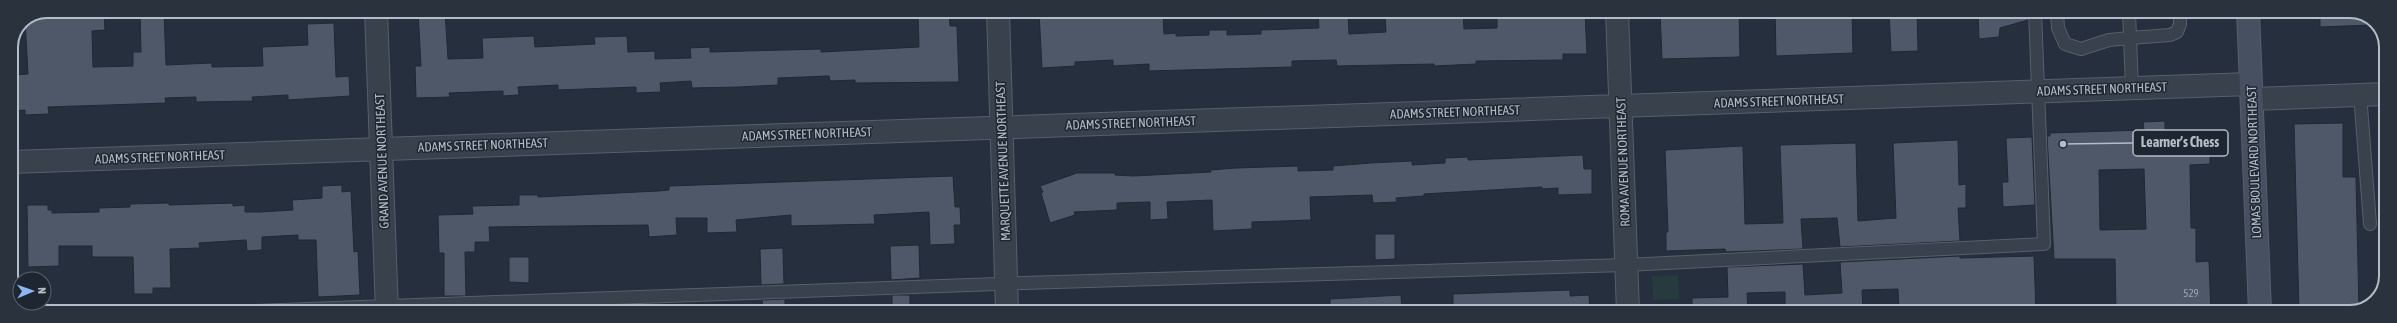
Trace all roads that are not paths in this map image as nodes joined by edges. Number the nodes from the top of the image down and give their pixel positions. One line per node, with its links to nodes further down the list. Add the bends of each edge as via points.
1 (376, 18): 17 (street, GRAND AVENUE NORTHEAST)
2 (998, 18): 16 (street, MARQUETTE AVENUE NORTHEAST)
3 (1617, 18): 15 (street, ROMA AVENUE NORTHEAST)
4 (2035, 18): 12 (lane)
5 (2057, 18): 9 (lane, via 2058,28 2065,44 2081,49 2109,40)
6 (2129, 18): 9 (lane)
7 (2180, 18): 9 (lane, via 2177,32 2170,35)
8 (2248, 18): 11 (main road, LOMAS BOULEVARD NORTHEAST)
9 (2130, 38): 10 (lane)
10 (2132, 88): 11 (street, ADAMS STREET NORTHEAST); 12 (street, ADAMS STREET NORTHEAST)
11 (2251, 91): 13 (street, ADAMS STREET NORTHEAST); 26 (main road, LOMAS BOULEVARD NORTHEAST)
12 (2037, 92): 15 (street, ADAMS STREET NORTHEAST); 20 (lane, via 2044,244)
13 (2360, 94): 14 (street, ADAMS STREET NORTHEAST); 19 (lane)
14 (2379, 94)
15 (1621, 106): 16 (street, ADAMS STREET NORTHEAST); 20 (street, ROMA AVENUE NORTHEAST)
16 (1003, 127): 17 (street, ADAMS STREET NORTHEAST); 21 (street, MARQUETTE AVENUE NORTHEAST)
17 (381, 149): 18 (street, ADAMS STREET NORTHEAST); 22 (street, GRAND AVENUE NORTHEAST)
18 (18, 162)
19 (2370, 224)
20 (1626, 265): 21 (lane); 25 (street, ROMA AVENUE NORTHEAST)
21 (1007, 284): 23 (lane); 24 (street, MARQUETTE AVENUE NORTHEAST)
22 (387, 305)
23 (486, 305)
24 (1007, 305)
25 (1628, 305)
26 (2260, 305)

